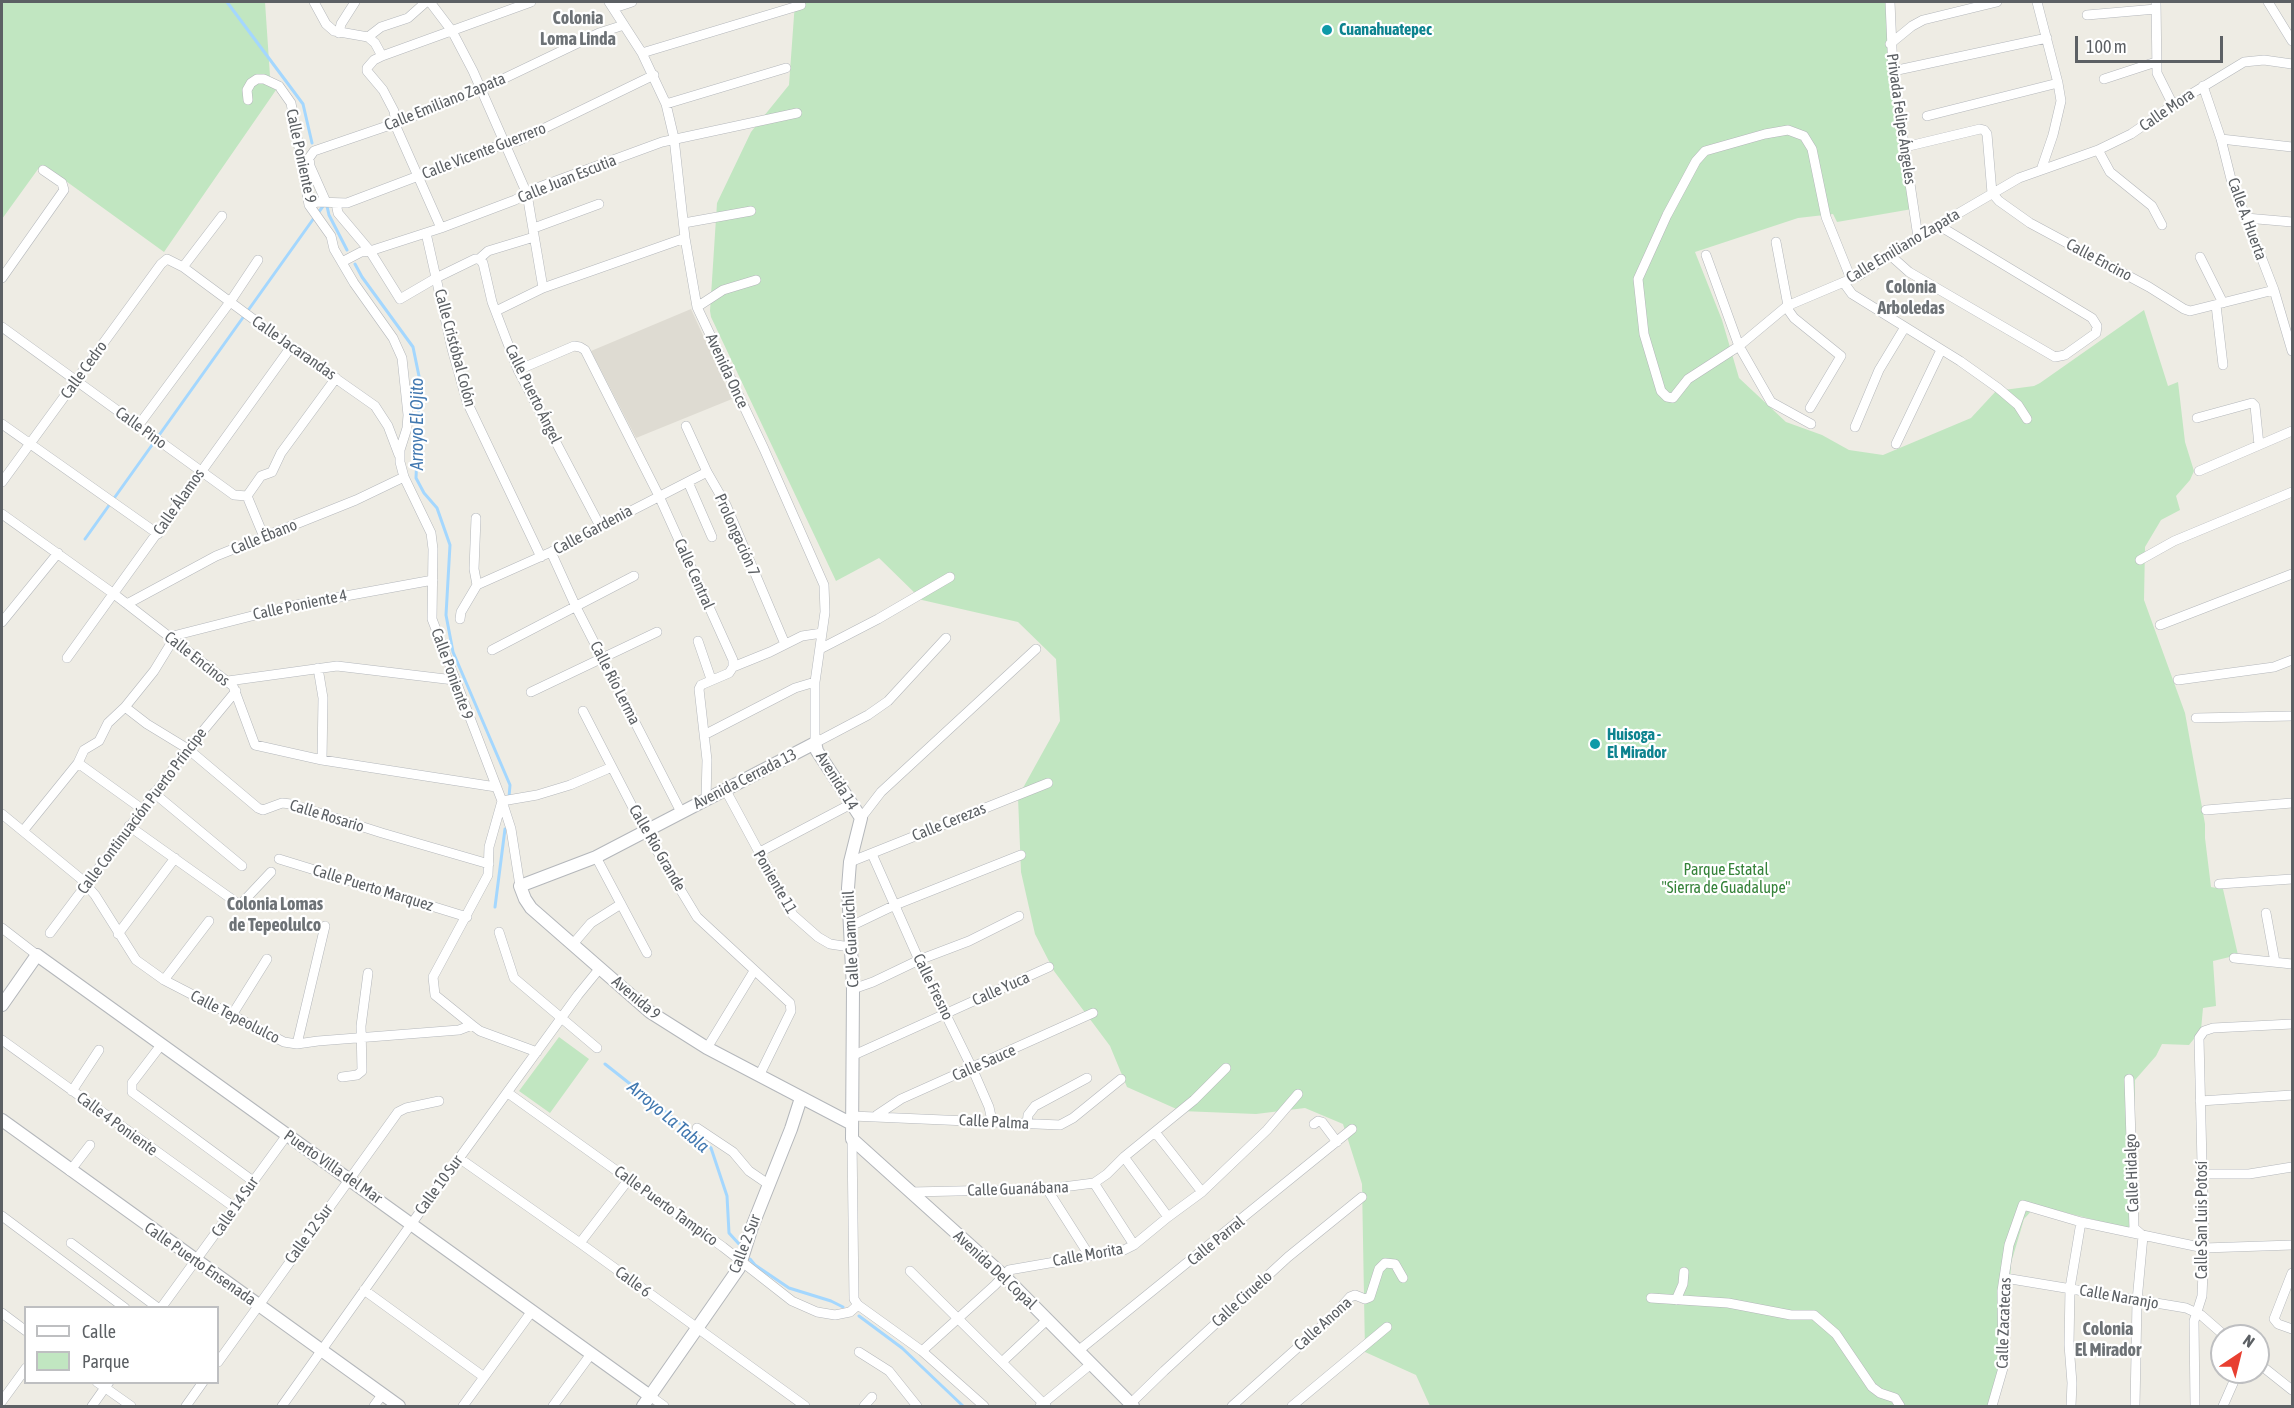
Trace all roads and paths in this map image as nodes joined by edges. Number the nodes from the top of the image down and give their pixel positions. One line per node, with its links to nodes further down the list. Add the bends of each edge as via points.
1 (314, 2): 17 (street, via 327,24)
2 (355, 2): 17 (street)
3 (428, 2): 16 (street); 18 (street, via 408,18 381,27)
4 (531, 2): 10 (street)
5 (632, 2): 11 (street)
6 (1890, 2): 21 (street, Privada Felipe Ángeles)
7 (1997, 2): 21 (street, via 1923,20)
8 (2037, 2): 19 (street)
9 (2268, 2): 20 (street)
10 (516, 4): 16 (street)
11 (611, 5): 15 (street, Avenida Once)
12 (801, 5): 22 (street)
13 (2156, 5): 14 (street); 24 (street)
14 (2087, 15)
15 (624, 25): 22 (street, Avenida Once); 32 (street, Calle Emiliano Zapata)
16 (452, 31): 23 (street); 32 (street)
17 (339, 33): 18 (street)
18 (368, 38): 23 (street)
19 (2047, 38): 27 (street); 30 (street)
20 (2292, 41)
21 (1890, 44): 27 (street, Privada Felipe Ángeles)
22 (642, 53): 28 (street, Avenida Once)
23 (382, 56): 38 (street, via 369,64 367,71 383,90)
24 (2156, 62): 29 (street); 35 (street)
25 (2292, 64): 31 (street, Calle Mora, via 2244,62)
26 (786, 68): 34 (street)
27 (1893, 71): 42 (street, Privada Felipe Ángeles)
28 (654, 75): 34 (street, Avenida Once); 41 (street, Calle Vicente Guerrero, via 526,138)
29 (2104, 79)
30 (2058, 83): 37 (street); 46 (street, via 2060,110)
31 (2203, 86): 35 (street, Calle Mora); 40 (street, Calle A. Huerta)
32 (482, 89): 38 (street, Calle Emiliano Zapata); 41 (street)
33 (248, 100): 52 (street, Calle Poniente 9, via 251,83 264,79 279,86 291,103)
34 (666, 104): 39 (street, Avenida Once)
35 (2173, 105): 44 (street, Calle Mora, via 2131,134)
36 (797, 112): 39 (street, Calle Juan Escutia)
37 (1927, 116)
38 (396, 123): 47 (street); 50 (street, Calle Emiliano Zapata, via 312,153 310,166)
39 (675, 138): 49 (street, Calle Juan Escutia); 57 (street, Avenida Once)
40 (2221, 139): 43 (street); 55 (street, Calle A. Huerta)
41 (505, 144): 47 (street, Calle Vicente Guerrero); 49 (street)
42 (1905, 147): 48 (street, via 1984,130); 64 (street, Privada Felipe Ángeles)
43 (2292, 147)
44 (2098, 150): 46 (street, Calle Mora); 59 (street, via 2110,172 2152,206)
45 (43, 170): 75 (street, via 62,183 63,193)
46 (2041, 170): 48 (street, Calle Emiliano Zapata)
47 (417, 176): 50 (street, Calle Vicente Guerrero, via 346,202); 60 (street)
48 (1992, 193): 58 (street, Calle Emiliano Zapata); 82 (street, Calle Encino, via 2030,223 2184,309)
49 (527, 194): 60 (street, Calle Juan Escutia); 61 (street)
50 (331, 203): 52 (street, Calle Vicente Guerrero); 66 (street, Calle Emiliano Zapata)
51 (599, 204): 61 (street)
52 (309, 205): 73 (street, Calle Poniente 9, via 331,236)
53 (751, 211): 57 (street)
54 (222, 216): 74 (street)
55 (2246, 218): 56 (street); 80 (street, Calle A. Huerta)
56 (2292, 222)
57 (684, 223): 63 (street, Avenida Once)
58 (1938, 225): 64 (street, Calle Emiliano Zapata); 68 (street, via 2092,318 2097,328 2093,336 2058,357 2052,356 1909,272)
59 (2162, 225)
60 (441, 228): 62 (street, Calle Juan Escutia)
61 (534, 232): 71 (street, via 488,251); 79 (street)
62 (426, 233): 66 (street, Calle Juan Escutia); 76 (street, Calle Cristóbal Colón)
63 (685, 237): 79 (street); 84 (street, Avenida Once)
64 (1918, 237): 68 (street, Calle Emiliano Zapata)
65 (1776, 242): 83 (street)
66 (370, 251): 73 (street, Calle Juan Escutia); 76 (street, Calle Emiliano Zapata, via 400,299)
67 (1706, 255): 88 (street)
68 (1890, 255): 78 (street, Calle Emiliano Zapata)
69 (2200, 257): 82 (street)
70 (167, 259): 74 (street, Calle Jacarandas); 95 (street, Calle Cedro)
71 (479, 259): 76 (street); 85 (street, Calle Puerto Ángel)
72 (258, 260): 81 (street)
73 (342, 262): 108 (street, Calle Poniente 9, via 402,358 408,415)
74 (183, 267): 81 (street, Calle Jacarandas)
75 (2, 278)
76 (436, 278): 125 (street, Calle Cristóbal Colón, via 467,402)
77 (756, 280): 84 (street, via 723,290)
78 (1847, 281): 83 (street, Calle Emiliano Zapata); 87 (street, via 1852,294); 88 (street, Calle Emiliano Zapata, via 1826,217 1809,141 1788,130 1705,152 1667,215 1638,279 1644,334 1661,391 1671,398 1688,380)
79 (543, 288): 85 (street)
80 (2274, 290): 82 (street, Calle Encino); 91 (street, Calle A. Huerta)
81 (230, 302): 89 (street, Calle Jacarandas); 101 (street)
82 (2219, 304): 92 (street)
83 (1787, 306): 88 (street, Calle Emiliano Zapata); 96 (street, via 1794,318 1841,356)
84 (697, 307): 139 (street, Avenida Once, via 821,575 825,596)
85 (496, 311): 93 (street, Calle Puerto Ángel)
86 (2, 327): 95 (street, Calle Pino)
87 (1905, 327): 90 (street); 103 (street, via 1879,370)
88 (1739, 346): 100 (street, via 1771,402)
89 (291, 347): 94 (street, Calle Jacarandas); 109 (street, Calle Álamos)
90 (1941, 350): 98 (street, via 1998,388); 106 (street)
91 (2292, 350)
92 (2223, 365)
93 (518, 370): 117 (street, Calle Central, via 574,346 585,350); 120 (street, Calle Puerto Ángel)
94 (336, 378): 108 (street, Calle Jacarandas, via 380,411); 116 (street, via 281,453 272,472 261,476)
95 (77, 381): 101 (street, Calle Pino); 105 (street, Calle Cedro)
96 (1810, 408)
97 (2197, 418): 107 (street, via 2252,403)
98 (2027, 419)
99 (2, 424): 105 (street)
100 (1811, 424)
101 (138, 426): 109 (street, Calle Pino)
102 (686, 426): 111 (street, Prolongación 7)
103 (1855, 427)
104 (2292, 431): 107 (street)
105 (29, 444): 113 (street, Calle Cedro); 121 (street)
106 (1896, 444)
107 (2259, 445): 110 (street)
108 (399, 456): 112 (street, Calle Poniente 9)
109 (201, 471): 116 (street, Calle Pino, via 236,496); 121 (street, Calle Álamos)
110 (2199, 471)
111 (707, 472): 114 (street, Calle Gardenia); 143 (street, Prolongación 7, via 726,505)
112 (404, 477): 122 (street, Calle Ébano); 130 (street, Calle Poniente 9, via 431,533)
113 (2, 482)
114 (688, 482): 117 (street, Calle Gardenia); 123 (street)
115 (2292, 492): 126 (street, via 2174,541)
116 (247, 496): 122 (street)
117 (659, 496): 120 (street, Calle Gardenia); 150 (street, Calle Central)
118 (2, 514): 124 (street, Calle Encinos)
119 (476, 518): 131 (street)
120 (600, 526): 125 (street, Calle Gardenia)
121 (158, 534): 132 (street, Calle Álamos)
122 (264, 537): 133 (street, Calle Ébano, via 201,563)
123 (712, 537)
124 (58, 553): 132 (street, Calle Encinos); 136 (street)
125 (546, 555): 131 (street, Calle Gardenia); 134 (street, Calle Río Lerma)
126 (2140, 560)
127 (2292, 574): 137 (street)
128 (634, 576): 134 (street)
129 (950, 577): 144 (street)
130 (433, 580): 140 (street, Calle Poniente 4, via 291,606); 153 (street, Calle Poniente 9, via 432,619)
131 (477, 585): 135 (street)
132 (114, 594): 133 (street, Calle Encinos); 147 (street, Calle Álamos)
133 (127, 604): 140 (street, Calle Encinos)
134 (576, 607): 146 (street); 148 (street, Calle Río Lerma)
135 (460, 619)
136 (2, 622)
137 (2160, 625)
138 (657, 632): 148 (street)
139 (822, 633): 143 (street); 144 (street, Avenida Once)
140 (171, 638): 155 (street, Calle Encinos); 159 (street, via 154,670)
141 (946, 638): 164 (street, Avenida Cerrada 13, via 888,701)
142 (698, 641): 152 (street)
143 (785, 644): 150 (street)
144 (820, 649): 156 (street, Avenida Once)
145 (1036, 649): 181 (street, Calle Guamúchil, via 881,792)
146 (492, 650)
147 (68, 658)
148 (602, 658): 158 (street); 179 (street, Calle Río Lerma)
149 (2292, 660): 154 (street, via 2274,667)
150 (733, 667): 152 (street, via 729,673)
151 (318, 668): 153 (street, via 352,667); 155 (street); 166 (street, via 323,698)
152 (711, 679): 163 (street, via 699,689)
153 (454, 680): 170 (street, Calle Poniente 9)
154 (2178, 680)
155 (228, 681): 157 (street, Calle Encinos)
156 (815, 682): 163 (street, via 795,688); 164 (street, Avenida Once)
157 (236, 691): 165 (street, Calle Continuación Puerto Príncipe); 166 (street, Calle Encinos, via 255,745)
158 (531, 692)
159 (125, 707): 165 (street, Calle Rosario); 167 (street, via 108,723 99,741 84,750)
160 (583, 711): 168 (street, Calle Río Grande)
161 (2292, 716): 162 (street)
162 (2196, 718)
163 (706, 734): 173 (street)
164 (815, 743): 171 (street, Avenida Cerrada 13); 176 (street, Avenida 14)
165 (188, 749): 172 (street, Calle Continuación Puerto Príncipe); 192 (street, Calle Rosario, via 263,810 291,804)
166 (322, 760): 170 (street, Calle Encinos)
167 (78, 763): 177 (street); 183 (street)
168 (612, 767): 174 (street, via 570,786); 184 (street, Calle Río Grande)
169 (1048, 783): 186 (street, Calle Cerezas)
170 (496, 787): 174 (street, Calle Poniente 9)
171 (725, 789): 173 (street, Avenida Cerrada 13); 185 (street, Poniente 11)
172 (154, 794): 177 (street, Calle Continuación Puerto Príncipe); 193 (street)
173 (706, 799): 179 (street, Avenida Cerrada 13)
174 (502, 801): 192 (street, via 489,847); 198 (street, Avenida 9, via 511,828)
175 (2292, 803): 178 (street)
176 (850, 804): 181 (street, Avenida 14); 185 (street)
177 (142, 809): 182 (street, Calle Continuación Puerto Príncipe)
178 (2206, 810)
179 (681, 812): 184 (street, Avenida Cerrada 13)
180 (2, 814): 183 (street, Calle Tepeolulco)
181 (861, 818): 191 (street, Calle Guamúchil)
182 (129, 826): 189 (street); 196 (street, Calle Continuación Puerto Príncipe)
183 (23, 831): 196 (street, Calle Tepeolulco)
184 (645, 831): 188 (street, Avenida Cerrada 13); 222 (street, Calle Río Grande, via 697,917)
185 (758, 853): 212 (street, Poniente 11, via 800,922 830,944)
186 (872, 854): 191 (street, Calle Cerezas); 200 (street, Calle Fresno)
187 (1021, 855): 200 (street)
188 (596, 857): 198 (street, Avenida Cerrada 13); 199 (street)
189 (175, 858): 194 (street, via 240,905); 210 (street)
190 (279, 859): 203 (street, Calle Puerto Marquez)
191 (850, 862): 206 (street, Calle Guamúchil)
192 (489, 864): 203 (street, via 488,875)
193 (242, 866)
194 (271, 872)
195 (2292, 879): 197 (street)
196 (86, 884): 209 (street, Calle Continuación Puerto Príncipe); 210 (street, Calle Tepeolulco)
197 (2219, 884)
198 (520, 886): 211 (street, Avenida 9, via 531,908)
199 (621, 904): 211 (street, via 591,923); 213 (street)
200 (895, 905): 206 (street); 217 (street, Calle Fresno)
201 (2266, 913): 218 (street)
202 (1019, 916): 217 (street)
203 (467, 917): 232 (street, via 436,969 433,986 438,998)
204 (209, 921): 224 (street)
205 (325, 926): 235 (street)
206 (849, 927): 212 (street, Calle Guamúchil)
207 (2, 928): 214 (street, Puerto Villa del Mar)
208 (499, 932): 230 (street, via 514,978)
209 (50, 933)
210 (118, 933): 224 (street, Calle Tepeolulco, via 136,960)
211 (573, 944): 221 (street, Avenida 9)
212 (850, 948): 225 (street, Calle Guamúchil)
213 (647, 953)
214 (37, 955): 226 (street); 236 (street, Puerto Villa del Mar)
215 (267, 958): 229 (street)
216 (2234, 958): 218 (street)
217 (920, 960): 225 (street); 227 (street, Calle Fresno)
218 (2275, 962): 219 (street)
219 (2292, 964)
220 (1049, 967): 227 (street, Calle Yuca)
221 (600, 968): 230 (street, Calle 10 Sur); 238 (street, Avenida 9, via 650,1012)
222 (754, 971): 238 (street); 244 (street, Calle Río Grande, via 791,1005)
223 (368, 973): 233 (street)
224 (164, 980): 229 (street, Calle Tepeolulco)
225 (854, 989): 241 (street, Calle Guamúchil)
226 (2, 1005)
227 (946, 1013): 241 (street, Calle Yuca); 242 (street, Calle Fresno)
228 (1093, 1013): 242 (street, Calle Sauce)
229 (232, 1015): 235 (street, Calle Tepeolulco, via 284,1042)
230 (561, 1019): 237 (street); 240 (street, Calle 10 Sur)
231 (2292, 1024): 255 (street, Calle San Luis Potosí, via 2213,1028 2202,1033 2198,1043)
232 (471, 1025): 233 (street, Calle Tepeolulco, via 459,1030); 240 (street)
233 (361, 1039): 235 (street, Calle Tepeolulco); 245 (street, via 362,1071)
234 (2, 1040): 249 (street, Calle 4 Poniente)
235 (297, 1044)
236 (161, 1045): 265 (street, Puerto Villa del Mar); 276 (street, Calle 4 Poniente, via 132,1083 132,1092)
237 (597, 1048)
238 (707, 1048): 244 (street, Avenida 9)
239 (99, 1050): 249 (street)
240 (537, 1052): 250 (street, Calle 10 Sur)
241 (854, 1055): 258 (street, Calle Guamúchil)
242 (972, 1068): 256 (street, Calle Sauce, via 901,1099); 259 (street, Calle Fresno)
243 (1226, 1068): 264 (street)
244 (759, 1076): 253 (street, Avenida 9)
245 (342, 1077)
246 (1088, 1078): 260 (street, via 1035,1106)
247 (1121, 1079): 260 (street, Calle Palma, via 1066,1123)
248 (2129, 1079): 288 (street, Calle Hidalgo, via 2134,1228)
249 (72, 1091): 283 (street, Calle 4 Poniente)
250 (508, 1093): 270 (street, Calle 10 Sur); 275 (street, Calle Puerto Tampico)
251 (1298, 1094): 281 (street, Calle Morita)
252 (2292, 1095): 255 (street)
253 (801, 1098): 258 (street, Avenida 9); 278 (street, Calle 2 Sur)
254 (439, 1101): 274 (street, Calle 12 Sur, via 398,1112)
255 (2200, 1101): 273 (street, Calle San Luis Potosí)
256 (877, 1115): 258 (street, Calle Palma); 259 (street, Calle Palma)
257 (2, 1120): 272 (street, Calle Puerto Ensenada)
258 (852, 1120): 266 (street, Calle Guamúchil)
259 (992, 1122): 260 (street, Calle Palma)
260 (1027, 1124)
261 (1314, 1124): 267 (street, via 1322,1122)
262 (697, 1128): 278 (street)
263 (1352, 1129): 267 (street, Calle Parral)
264 (1155, 1132): 269 (street); 281 (street)
265 (287, 1135): 274 (street, Puerto Villa del Mar); 276 (street, Calle 14 Sur)
266 (852, 1139): 280 (street, Avenida Del Copal); 309 (street, Calle Guamúchil, via 853,1294)
267 (1337, 1142): 325 (street, Calle Parral)
268 (90, 1145): 272 (street)
269 (1124, 1157): 277 (street); 285 (street)
270 (459, 1158): 287 (street, Calle 10 Sur); 290 (street, Calle 6)
271 (2292, 1167): 273 (street, via 2249,1174)
272 (70, 1171): 295 (street, Calle Puerto Ensenada)
273 (2203, 1174): 293 (street, Calle San Luis Potosí)
274 (349, 1178): 287 (street, Puerto Villa del Mar); 308 (street, Calle 12 Sur)
275 (629, 1179): 290 (street); 296 (street, Calle Puerto Tampico)
276 (253, 1181): 283 (street, Calle 14 Sur)
277 (1094, 1183): 279 (street, Calle Guanábana); 291 (street)
278 (768, 1184): 296 (street, Calle 2 Sur)
279 (1047, 1190): 280 (street, Calle Guanábana); 294 (street)
280 (911, 1192): 300 (street, Avenida Del Copal)
281 (1202, 1192): 285 (street, Calle Morita)
282 (1362, 1197): 343 (street, Calle Ciruelo, via 1288,1257)
283 (234, 1207): 295 (street, Calle 14 Sur)
284 (2, 1216): 310 (street)
285 (1168, 1217): 291 (street, Calle Morita)
286 (2081, 1222): 288 (street); 302 (street, Calle Zacatecas, via 2023,1205 2009,1245); 303 (street)
287 (412, 1223): 304 (street, Calle 10 Sur); 313 (street, Puerto Villa del Mar)
288 (2143, 1236): 293 (street); 307 (street, Calle Hidalgo)
289 (71, 1243): 311 (street)
290 (580, 1243): 320 (street, Calle 6)
291 (1134, 1245): 294 (street, Calle Morita)
292 (2292, 1245): 293 (street)
293 (2204, 1248): 314 (street, Calle San Luis Potosí, via 2202,1296)
294 (1089, 1255): 300 (street, Calle Morita, via 1015,1267)
295 (196, 1262): 308 (street, Calle Puerto Ensenada); 312 (street, Calle 14 Sur)
296 (741, 1262): 309 (street, Calle Puerto Tampico, via 792,1301 817,1312 835,1315 853,1311); 320 (street, Calle 2 Sur)
297 (910, 1271): 316 (street)
298 (1684, 1272): 306 (street)
299 (2292, 1273): 321 (street, via 2274,1317 2274,1321)
300 (1003, 1275): 316 (street, Calle Morita); 317 (street, Avenida Del Copal)
301 (1403, 1278): 357 (street, Calle Anona, via 1395,1264 1385,1263 1379,1269 1370,1297 1350,1298)
302 (2005, 1278): 303 (street, Calle Naranjo); 360 (street, Calle Zacatecas, via 2003,1368)
303 (2070, 1288): 307 (street, Calle Naranjo); 361 (street)
304 (364, 1290): 323 (street, Calle 10 Sur); 333 (street)
305 (1651, 1298): 306 (street)
306 (1676, 1300): 359 (street, via 1814,1315 1836,1334 1872,1387 1891,1395)
307 (2137, 1301): 314 (street, Calle Naranjo); 362 (street, Calle Hidalgo)
308 (258, 1305): 323 (street, Calle Puerto Ensenada); 328 (street, Calle 12 Sur)
309 (858, 1305): 324 (street)
310 (122, 1306)
311 (157, 1306)
312 (162, 1306)
313 (532, 1311): 327 (street, Puerto Villa del Mar); 333 (street)
314 (2196, 1312): 318 (street, Calle Naranjo); 363 (street, Calle San Luis Potosí)
315 (2, 1313): 322 (street)
316 (958, 1318): 324 (street, Calle Morita); 329 (street)
317 (1048, 1319): 325 (street, Avenida Del Copal); 329 (street)
318 (2210, 1324)
319 (1387, 1326): 358 (street)
320 (697, 1328): 341 (street, Calle 2 Sur); 353 (street, Calle 6)
321 (2292, 1329)
322 (24, 1330)
323 (322, 1350): 338 (street, Calle Puerto Ensenada); 347 (street, Calle 10 Sur)
324 (922, 1351): 356 (street)
325 (1078, 1351): 330 (street, Avenida Del Copal)
326 (859, 1352): 355 (street, via 889,1371)
327 (591, 1354): 341 (street, Puerto Villa del Mar); 351 (street)
328 (219, 1361)
329 (1002, 1362): 342 (street)
330 (1091, 1364): 342 (street); 343 (street, Avenida Del Copal)
331 (24, 1371): 340 (street)
332 (2270, 1373): 337 (street)
333 (484, 1377): 350 (street)
334 (104, 1384): 344 (street); 345 (street)
335 (202, 1384): 346 (street)
336 (2233, 1384): 364 (street)
337 (2292, 1390)
338 (382, 1395): 348 (street); 349 (street, Calle Puerto Ensenada)
339 (872, 1397): 354 (street)
340 (2, 1401)
341 (647, 1402): 352 (street, Puerto Villa del Mar)
342 (1043, 1406)
343 (1131, 1406)
344 (92, 1407)
345 (131, 1407)
346 (186, 1407)
347 (282, 1407)
348 (374, 1407)
349 (399, 1407)
350 (463, 1407)
351 (553, 1407)
352 (664, 1407)
353 (805, 1407)
354 (864, 1407)
355 (917, 1407)
356 (984, 1407)
357 (1232, 1407)
358 (1292, 1407)
359 (1900, 1407)
360 (1992, 1407)
361 (2071, 1407)
362 (2135, 1407)
363 (2195, 1407)
364 (2223, 1407)

